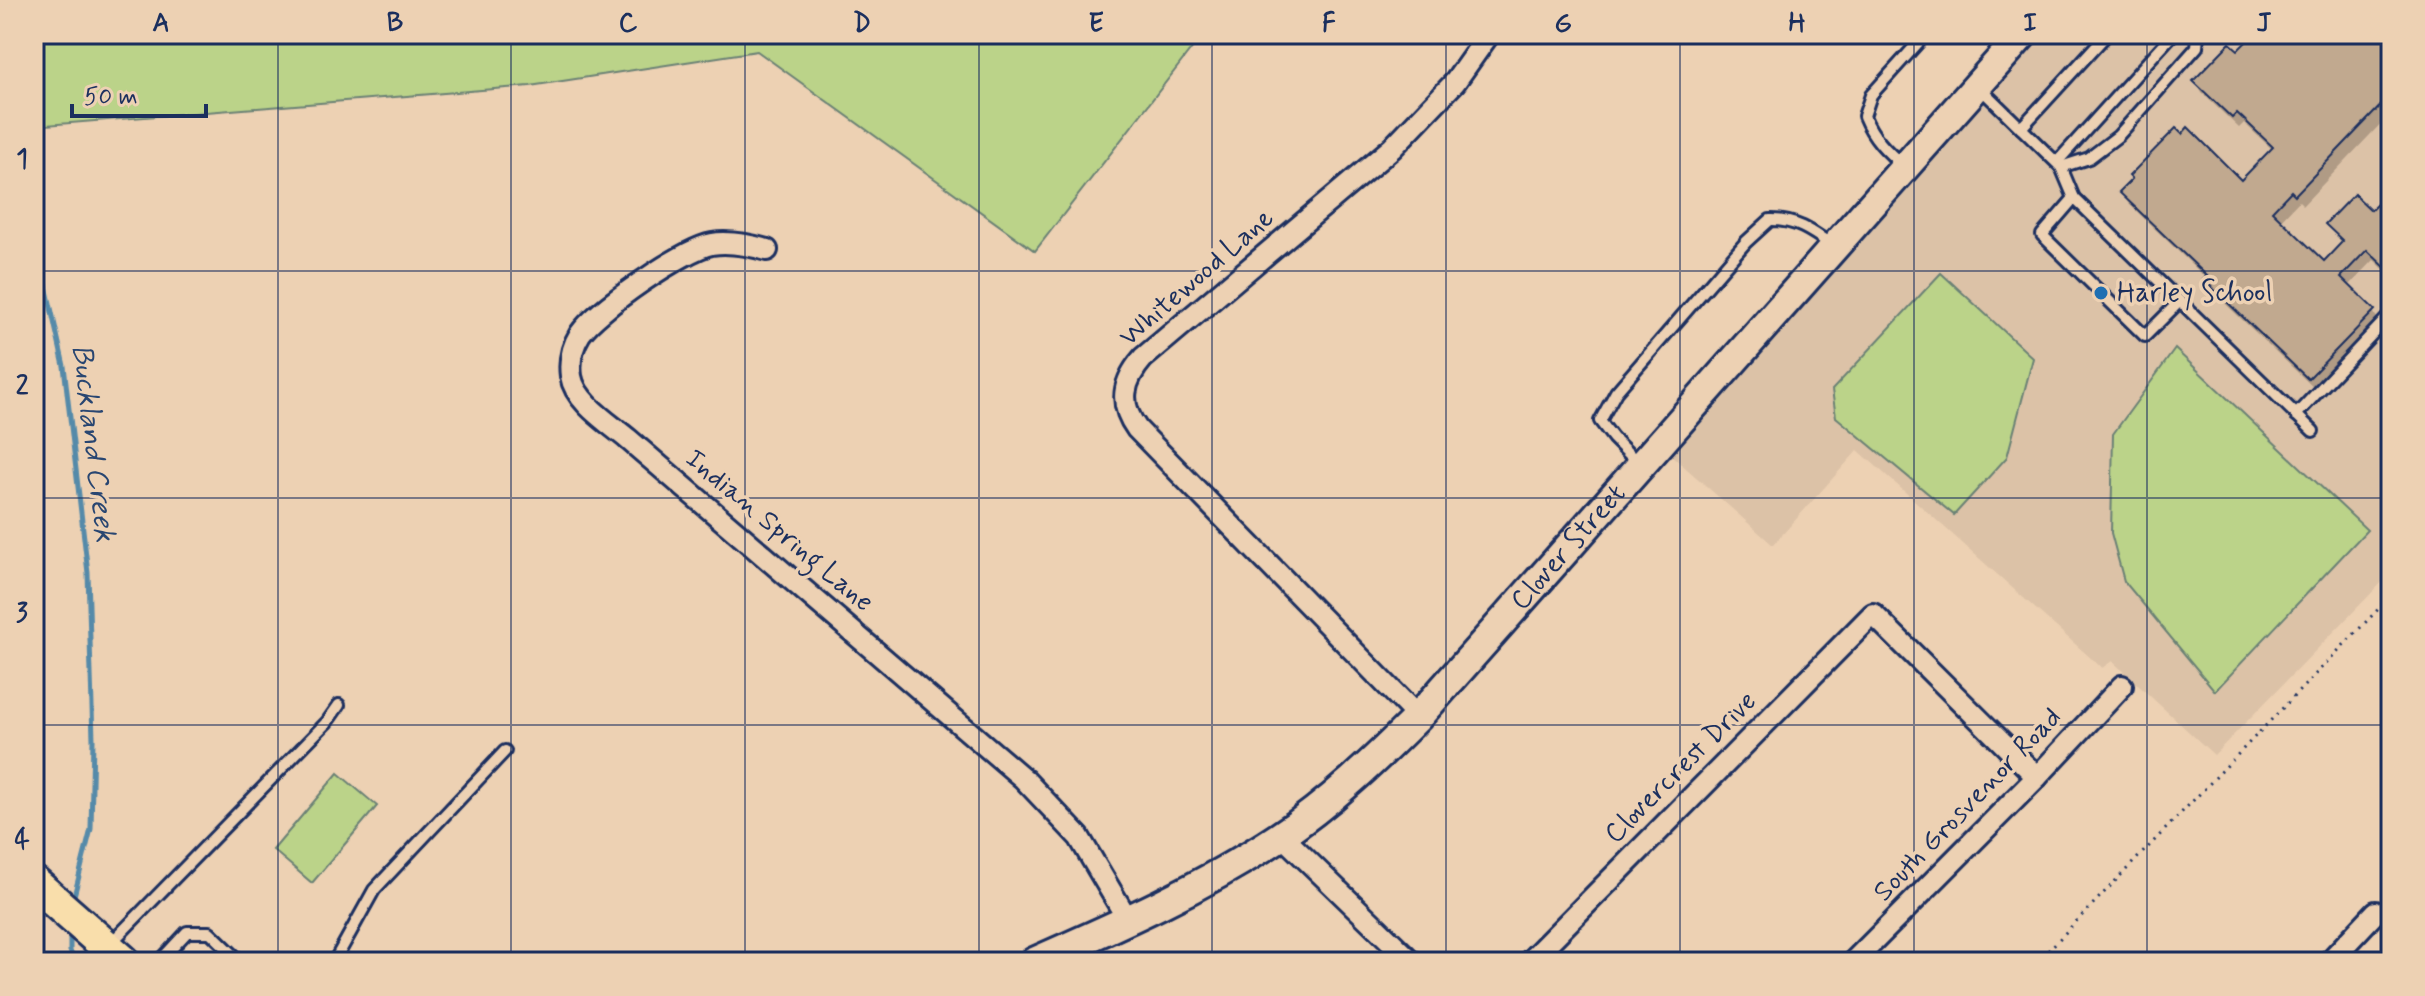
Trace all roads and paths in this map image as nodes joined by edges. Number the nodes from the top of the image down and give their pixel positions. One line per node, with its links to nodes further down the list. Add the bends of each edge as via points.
1 (1489, 34): 22 (street, Whitewood Lane, via 1455,82 1402,139 1143,358 1124,395 1126,412 1137,429)
2 (1926, 34): 10 (lane, via 1871,95 1864,116 1883,148)
3 (2023, 34): 7 (main road, Clover Street)
4 (2107, 34): 8 (lane)
5 (2173, 34): 9 (lane)
6 (2198, 34): 9 (lane, via 2197,47 2118,136 2089,158)
7 (1977, 85): 8 (lane); 10 (main road, Clover Street)
8 (2021, 128): 9 (lane)
9 (2059, 165): 11 (lane)
10 (1905, 167): 12 (main road, Clover Street)
11 (2074, 198): 14 (lane); 14 (lane, via 2042,235 2145,336)
12 (1834, 247): 18 (main road, Clover Street); 18 (lane, via 1788,220 1770,220 1746,242 1616,392 1600,421)
13 (767, 250): 28 (street, Indian Spring Lane, via 724,243 696,248 605,310 581,333 572,351 576,391 1033,787 1079,837)
14 (2179, 302): 16 (lane)
15 (2391, 314): 16 (lane)
16 (2296, 415): 17 (lane)
17 (2313, 431)
18 (1641, 465): 22 (main road, Clover Street)
19 (2391, 596): 37 (path)
20 (2122, 686): 24 (street, South Grosvenor Road)
21 (339, 705): 29 (lane)
22 (1418, 717): 25 (main road, Clover Street)
23 (505, 751): 32 (lane, via 374,890)
24 (2037, 777): 35 (street, Clovercrest Drive, via 1873,614); 36 (street, South Grosvenor Road)
25 (1281, 835): 28 (main road, Clover Street, via 1203,883); 34 (street)
26 (34, 883): 29 (main road)
27 (2376, 912): 38 (street)
28 (1128, 920): 33 (main road, Clover Street)
29 (115, 954)
30 (159, 962): 31 (lane, via 187,932 210,932)
31 (241, 962)
32 (334, 962)
33 (1034, 962)
34 (1412, 962)
35 (1529, 962)
36 (1853, 962)
37 (2037, 962)
38 (2329, 962)

